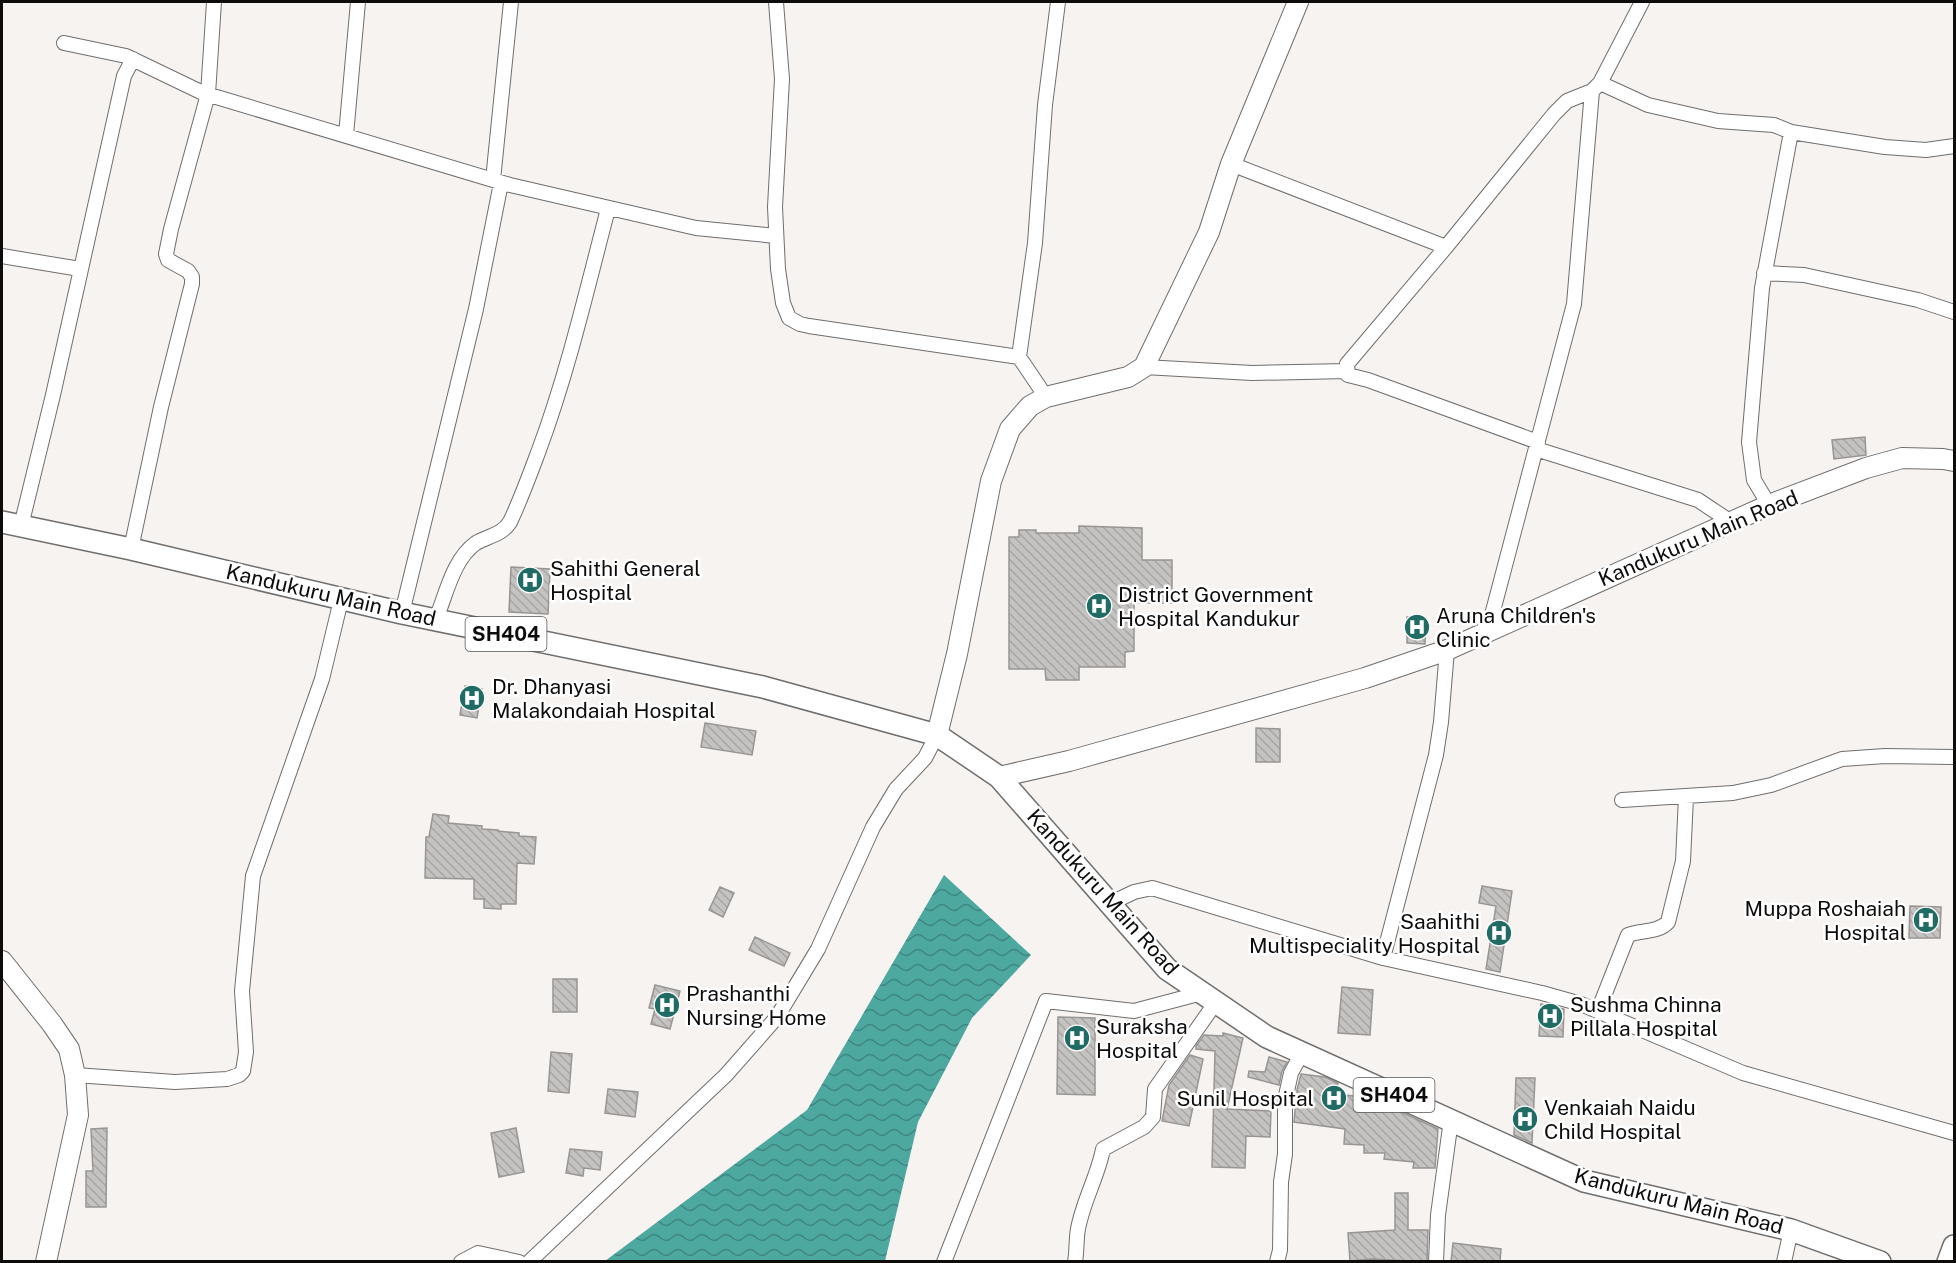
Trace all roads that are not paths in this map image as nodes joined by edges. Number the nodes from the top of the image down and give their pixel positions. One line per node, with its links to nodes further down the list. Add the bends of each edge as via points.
1 (214, 2): 11 (street)
2 (358, 2): 13 (street)
3 (511, 2): 16 (street)
4 (776, 2): 18 (street, via 782,78)
5 (1058, 2): 24 (street, via 1045,105 1035,243)
6 (1298, 2): 15 (street)
7 (1642, 2): 10 (street)
8 (64, 43): 9 (street)
9 (133, 59): 11 (street); 21 (street, via 124,76)
10 (1596, 87): 12 (street, via 1648,105 1718,121 1774,125); 19 (street, via 1567,101 1554,114); 28 (street, via 1574,304)
11 (208, 94): 13 (street); 33 (street, via 166,254 168,260 188,271 192,284)
12 (1791, 132): 14 (street, via 1905,149); 22 (street)
13 (346, 135): 16 (street)
14 (1954, 146)
15 (1231, 164): 19 (street); 25 (street, via 1209,232)
16 (497, 181): 17 (street); 35 (street, via 476,309)
17 (608, 208): 18 (street, via 696,228); 36 (street, via 554,410 529,478 509,523 500,533 476,543 466,553)
18 (776, 236): 24 (street, via 783,303 789,318 800,324)
19 (1446, 247): 26 (street, via 1347,364)
20 (2, 256): 21 (street)
21 (80, 269): 32 (street, via 53,395)
22 (1764, 273): 23 (street, via 1804,275 1918,300); 30 (street, via 1749,442 1754,480)
23 (1954, 312)
24 (1019, 357): 27 (street)
25 (1144, 367): 26 (street, via 1252,373); 27 (street, via 1128,377)
26 (1348, 371): 28 (street, via 1348,375)
27 (1046, 397): 39 (street, via 1030,406 1010,429 991,481)
28 (1537, 445): 31 (street, via 1698,500); 37 (street)
29 (1954, 461): 30 (street, Kandukuru Main Road, via 1902,458)
30 (1769, 505): 31 (street, Kandukuru Main Road)
31 (1731, 522): 37 (street, Kandukuru Main Road)
32 (11, 524): 33 (main road, Kandukuru Main Road / SH404)
33 (131, 549): 34 (main road, Kandukuru Main Road / SH404)
34 (341, 600): 35 (main road, Kandukuru Main Road / SH404); 50 (street, via 322,679 253,876 242,991 246,1052 243,1071 227,1079 175,1082)
35 (402, 613): 36 (main road, Kandukuru Main Road / SH404)
36 (436, 619): 39 (main road, Kandukuru Main Road / SH404, via 762,687)
37 (1488, 630): 38 (street, Kandukuru Main Road)
38 (1447, 650): 41 (street, Kandukuru Main Road, via 1365,678); 45 (street, via 1436,755)
39 (937, 735): 41 (main road, Kandukuru Main Road / SH404); 58 (street, via 873,827 818,949 777,1017 726,1075)
40 (1954, 757): 42 (street, via 1842,759 1772,785 1733,794)
41 (999, 777): 44 (main road, Kandukuru Main Road / SH404)
42 (1686, 797): 43 (street); 48 (street, via 1683,861 1668,922 1652,931 1628,935)
43 (1622, 800)
44 (1109, 904): 45 (street, via 1152,888); 47 (main road, Kandukuru Main Road / SH404, via 1167,969)
45 (1383, 958): 48 (street, via 1542,993)
46 (2, 961): 50 (street, via 69,1049)
47 (1209, 997): 49 (main road, Kandukuru Main Road / SH404, via 1268,1037); 59 (street, via 1134,1011 1046,1001); 60 (street, via 1155,1089 1153,1117 1144,1127 1103,1149 1078,1229)
48 (1598, 1011): 52 (street, via 1743,1073)
49 (1302, 1053): 51 (main road, Kandukuru Main Road / SH404); 61 (street, via 1291,1073 1285,1100 1286,1154)
50 (75, 1075): 55 (street, via 78,1115)
51 (1451, 1120): 53 (main road, Kandukuru Main Road / SH404, via 1584,1180); 62 (street)
52 (1954, 1133)
53 (1791, 1230): 63 (street); 64 (main road, Kandukuru Main Road / SH404)
54 (1954, 1246): 65 (main road)
55 (46, 1262)
56 (462, 1262): 57 (street, via 478,1252)
57 (519, 1262)
58 (529, 1262)
59 (944, 1262)
60 (1075, 1262)
61 (1277, 1262)
62 (1436, 1262)
63 (1784, 1262)
64 (1880, 1262)
65 (1948, 1262)

